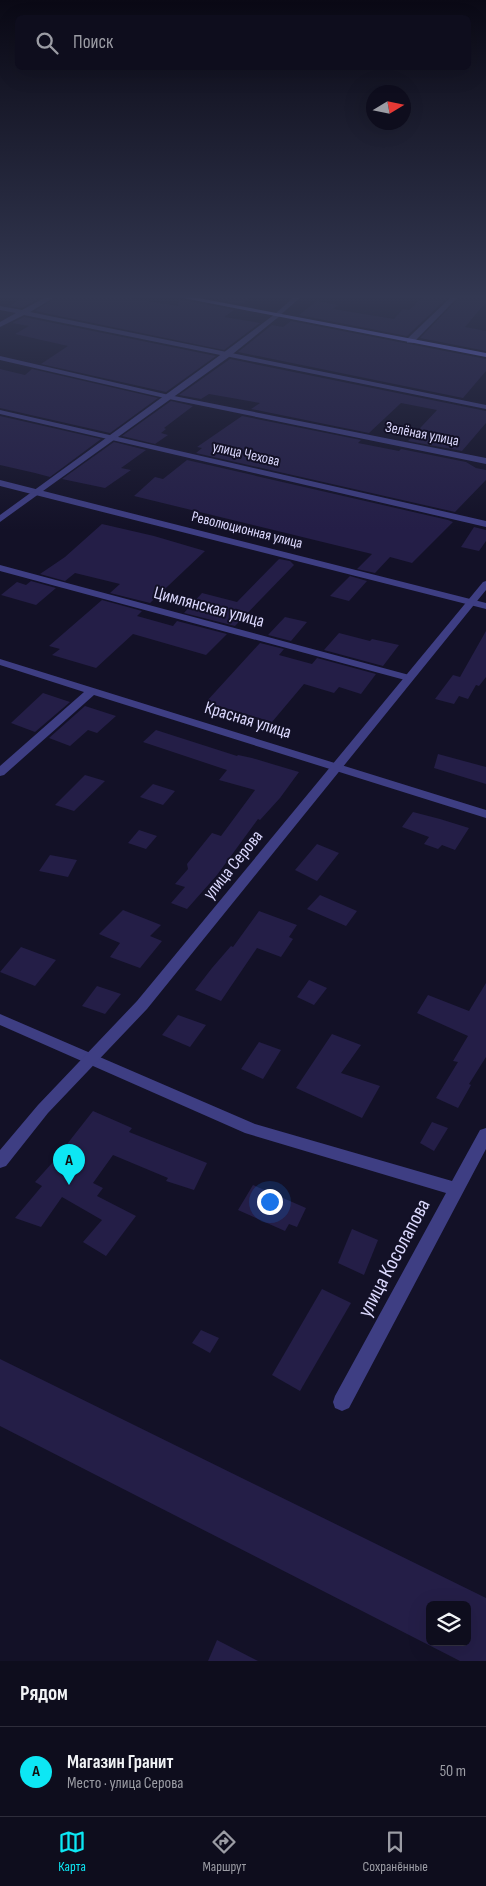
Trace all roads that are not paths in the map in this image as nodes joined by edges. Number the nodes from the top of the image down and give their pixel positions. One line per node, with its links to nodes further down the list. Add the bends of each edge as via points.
1 (72, 375): 4 (street, Зелёная улица)
2 (200, 375): 4 (street)
3 (324, 375): 5 (street)
4 (169, 397): 7 (street); 8 (street, Зелёная улица)
5 (486, 407)
6 (0, 412): 7 (street, улица Чехова)
7 (113, 437): 10 (street); 12 (street, улица Чехова)
8 (486, 461)
9 (0, 483): 10 (street, Революционная улица)
10 (36, 492): 11 (street); 15 (street, Революционная улица)
11 (0, 519)
12 (486, 524)
13 (0, 568): 18 (street, Цимлянская улица)
14 (486, 584): 15 (street, улица Серова)
15 (471, 602): 16 (street, Революционная улица); 18 (street, улица Серова)
16 (486, 606)
17 (0, 662): 19 (street, Красная улица)
18 (409, 678): 20 (street, улица Серова)
19 (92, 690): 20 (street, Красная улица); 21 (street)
20 (337, 766): 22 (street, Красная улица); 24 (street, улица Серова, via 142,1005)
21 (0, 772)
22 (486, 814)
23 (0, 1019): 24 (street)
24 (90, 1060): 26 (street, улица Серова); 27 (street, via 251,1129)
25 (486, 1134): 27 (street, улица Косолапова)
26 (0, 1161)
27 (457, 1189): 28 (street, улица Косолапова)
28 (342, 1402)

